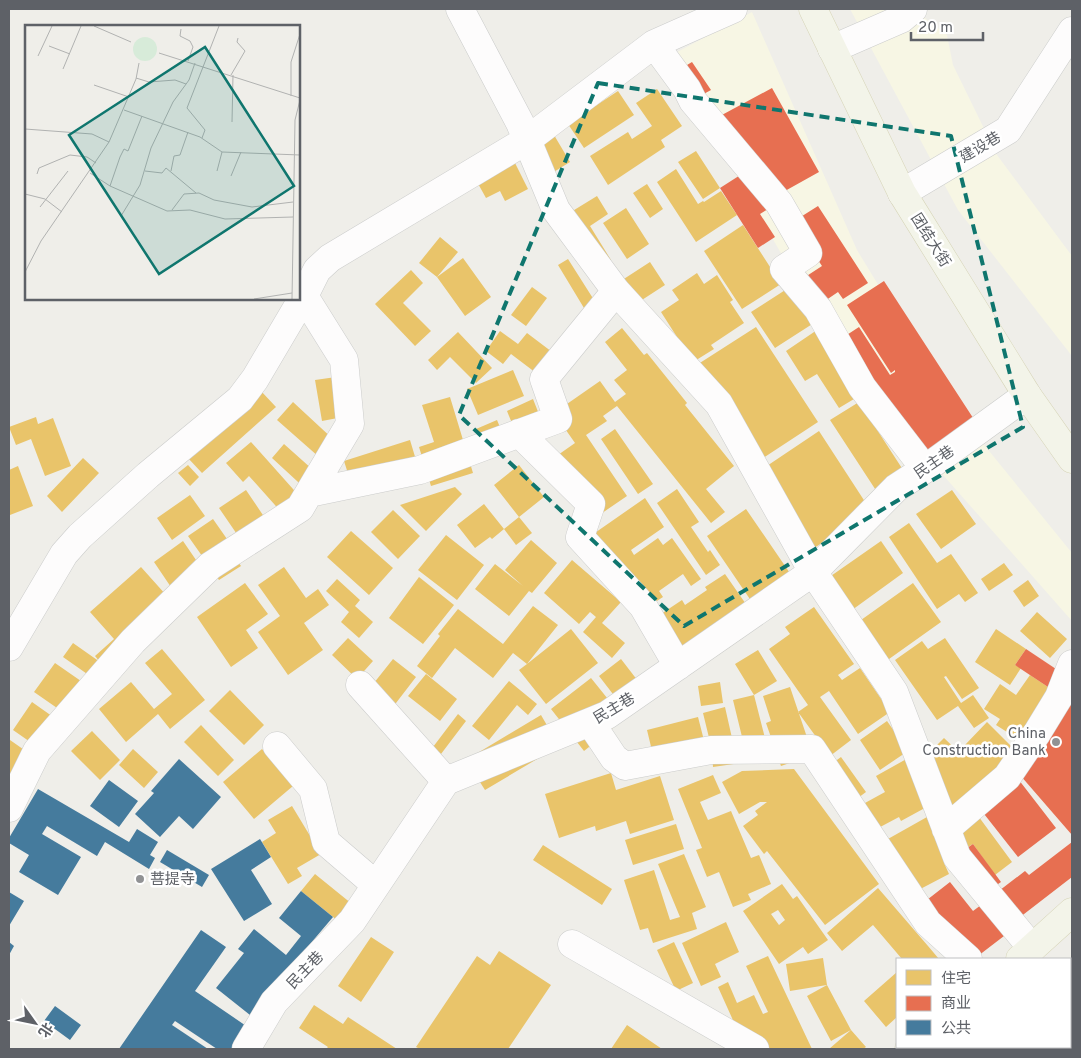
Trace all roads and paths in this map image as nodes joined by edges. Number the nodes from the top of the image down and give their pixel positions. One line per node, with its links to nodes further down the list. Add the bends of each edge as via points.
1 (460, 9): 8 (street)
2 (733, 9): 6 (street)
3 (813, 9): 7 (main road, 团结大街)
4 (913, 9): 7 (street, via 901,19)
5 (1072, 31): 9 (street, 建设巷, via 1008,130)
6 (654, 44): 8 (street); 15 (street, via 692,100 778,203 808,253 784,269 818,309 862,386)
7 (832, 49): 9 (main road, 团结大街)
8 (527, 140): 10 (street, via 556,210); 11 (street, via 330,258 317,270)
9 (902, 193): 12 (main road, 团结大街)
10 (616, 291): 13 (street, via 544,379 558,419); 17 (street, via 718,404)
11 (304, 296): 16 (street, via 344,360 350,424); 18 (street, via 240,399 148,475 64,554)
12 (1027, 395): 14 (main road, 团结大街); 15 (street, 民主巷)
13 (519, 433): 16 (street, via 420,470); 20 (street, via 591,504 580,537 642,606)
14 (1072, 459)
15 (925, 469): 17 (street, 民主巷, via 896,488)
16 (309, 493): 25 (street, via 300,508 210,566 133,641 36,752)
17 (812, 572): 20 (street, 民主巷); 26 (street, via 894,692)
18 (9, 647)
19 (1072, 664): 26 (street, via 1059,696 1007,777)
20 (678, 666): 22 (street, 民主巷, via 607,715)
21 (360, 685): 24 (street)
22 (590, 722): 24 (street, 民主巷); 31 (street, via 614,758 625,766 711,750 812,749 928,923)
23 (277, 746): 27 (street, via 313,790 326,842)
24 (446, 781): 27 (street, 民主巷)
25 (9, 808)
26 (946, 829): 30 (street, via 957,857)
27 (376, 885): 32 (street, 民主巷, via 352,921 274,1002)
28 (1069, 921): 30 (main road)
29 (572, 944): 33 (street)
30 (1026, 954)
31 (967, 958)
32 (246, 1049)
33 (755, 1049)

